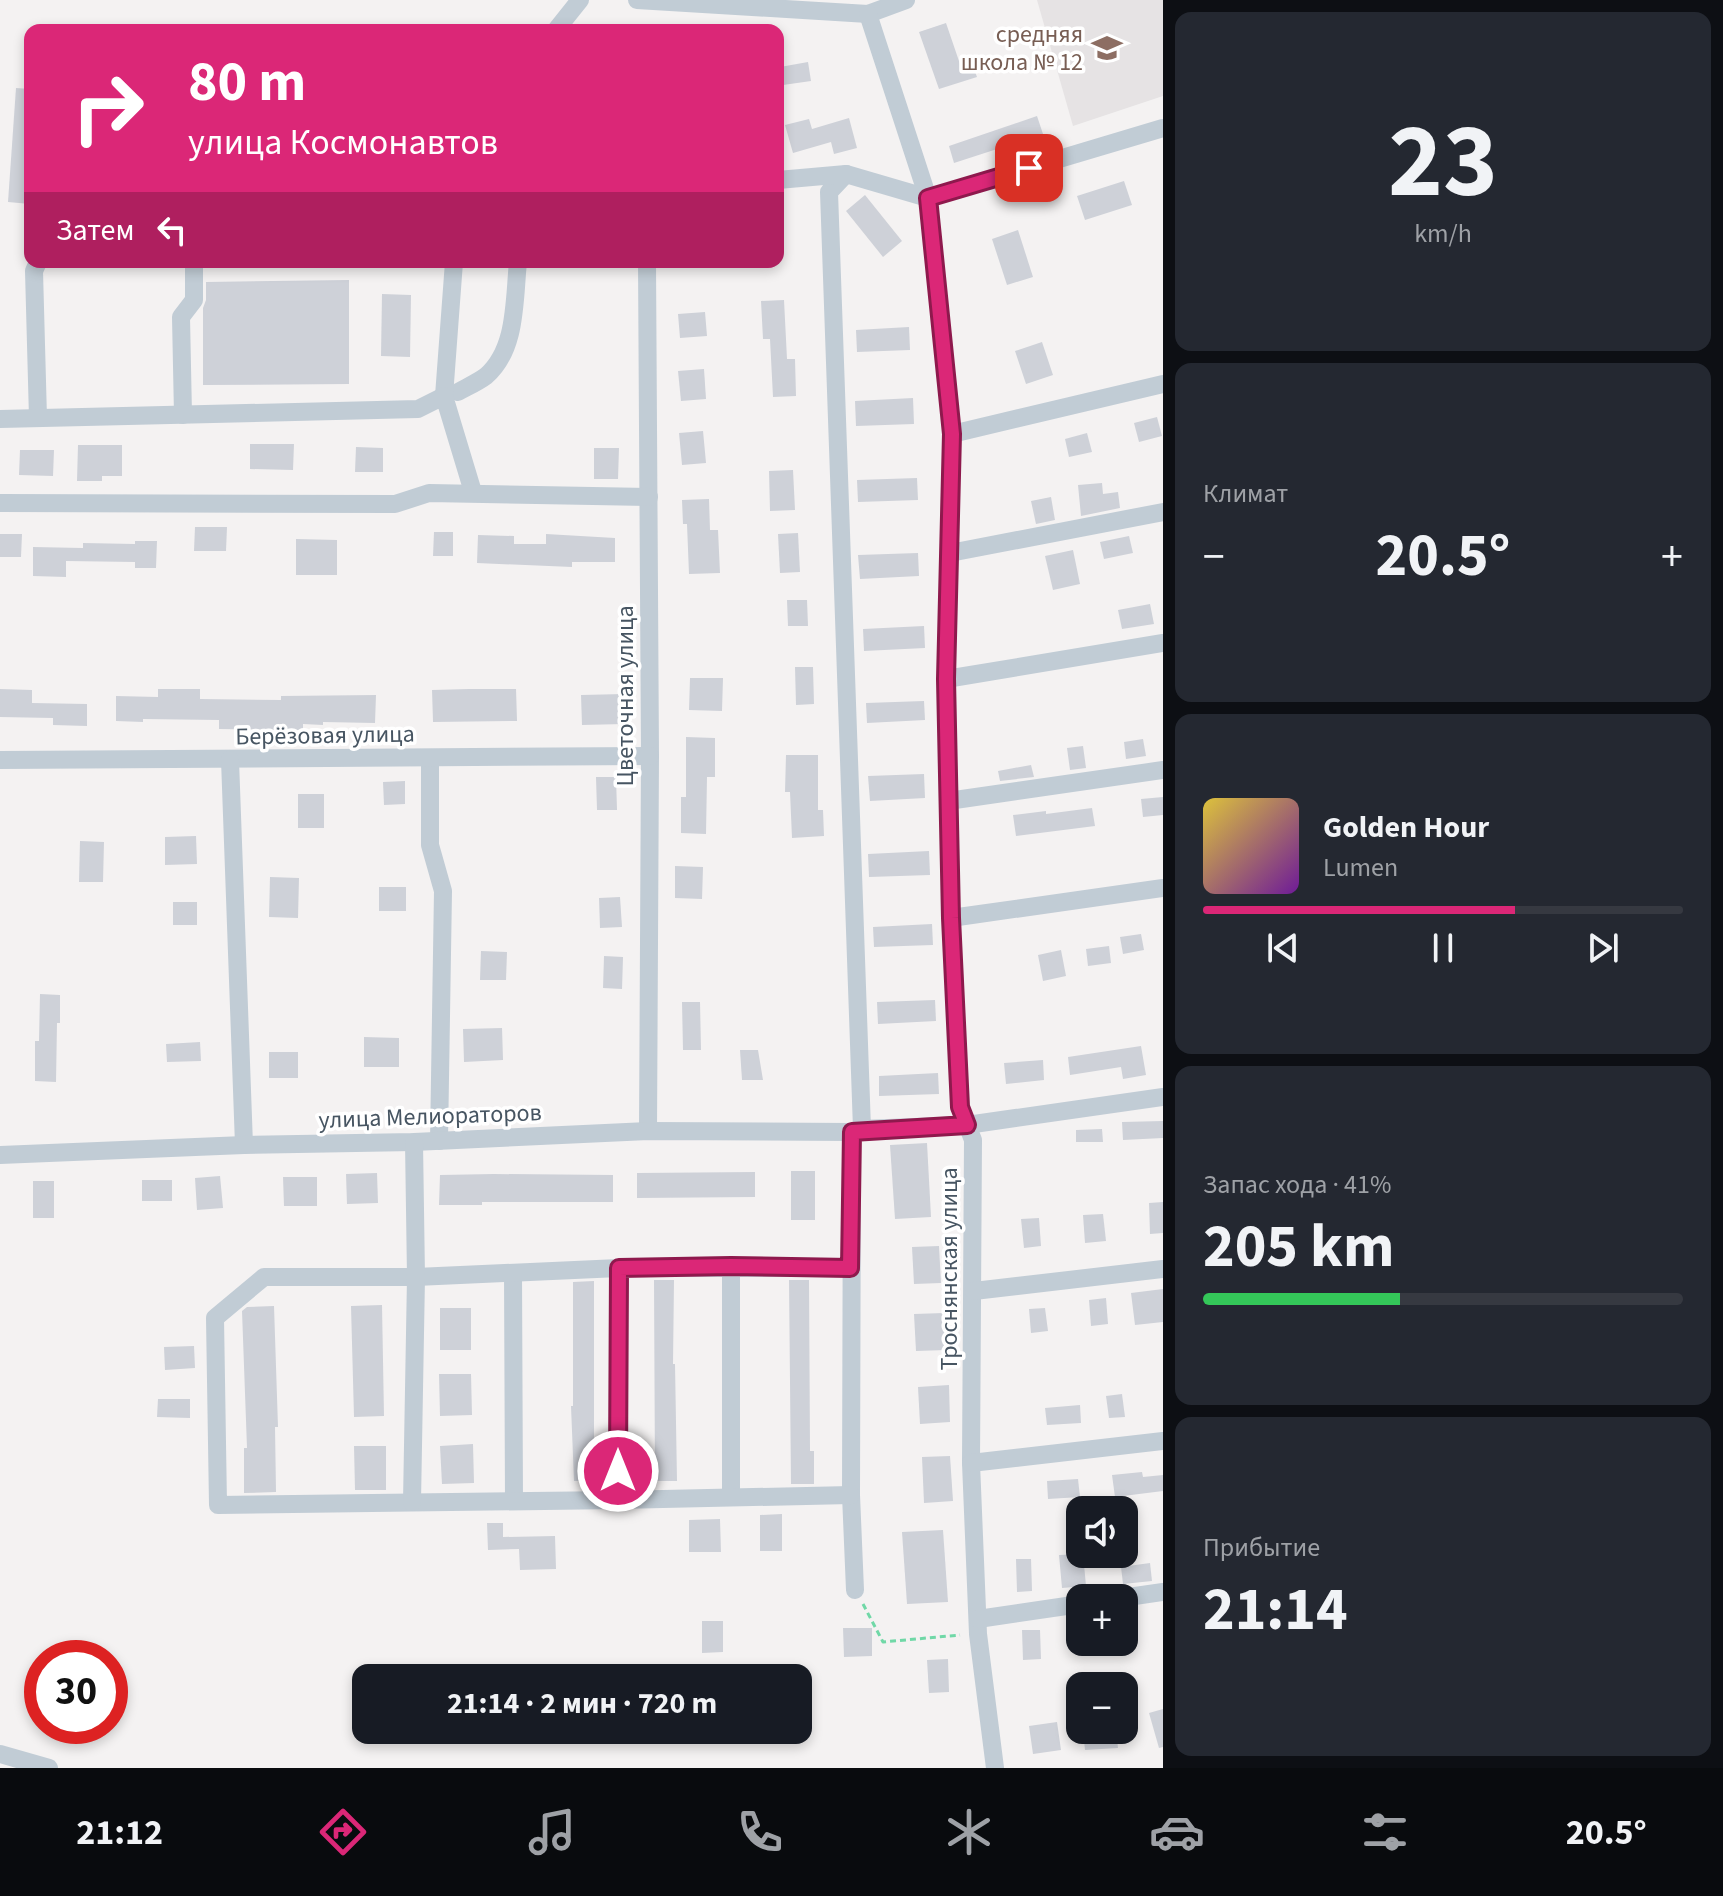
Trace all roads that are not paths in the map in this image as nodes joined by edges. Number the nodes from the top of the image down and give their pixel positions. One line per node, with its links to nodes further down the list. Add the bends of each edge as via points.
1 (580, 0): 5 (street)
2 (637, 0): 4 (street)
3 (906, 0): 4 (street)
4 (868, 14): 9 (street, Троснянская улица)
5 (561, 24)
6 (1163, 128): 9 (street)
7 (846, 174): 8 (street); 9 (street); 39 (street, via 829,192)
8 (784, 179)
9 (928, 198): 20 (street, Троснянская улица)
10 (35, 268): 18 (street)
11 (194, 268): 17 (street, via 194,300 181,317)
12 (454, 268): 16 (street)
13 (517, 268): 16 (street, via 504,355 486,376)
14 (647, 268): 22 (street, Цветочная улица)
15 (1163, 384): 20 (street)
16 (451, 394): 17 (street, via 418,409); 21 (street)
17 (183, 415): 18 (street)
18 (38, 418): 19 (street)
19 (0, 419)
20 (952, 434): 25 (street, Троснянская улица)
21 (473, 492): 22 (street); 23 (street, via 429,493 395,504)
22 (649, 497): 28 (street, Цветочная улица)
23 (0, 503)
24 (1163, 512): 25 (street)
25 (950, 553): 27 (street, Троснянская улица)
26 (1163, 643): 27 (street)
27 (946, 679): 33 (street, Троснянская улица)
28 (650, 756): 29 (street, Берёзовая улица); 38 (street, Цветочная улица)
29 (430, 758): 31 (street, Берёзовая улица); 40 (street, via 430,845 443,891)
30 (0, 760): 31 (street, Берёзовая улица)
31 (230, 760): 42 (street)
32 (1163, 770): 33 (street)
33 (948, 801): 35 (street, Троснянская улица)
34 (1163, 888): 35 (street)
35 (951, 918): 37 (street, Троснянская улица, via 960,1107)
36 (1163, 1097): 37 (street, улица Мелиораторов)
37 (967, 1125): 39 (street, улица Мелиораторов); 50 (street, Троснянская улица, via 973,1140)
38 (648, 1131): 39 (street, улица Мелиораторов); 40 (street, улица Мелиораторов)
39 (857, 1131): 46 (street)
40 (439, 1141): 41 (street, улица Мелиораторов)
41 (414, 1142): 42 (street, улица Мелиораторов); 49 (street)
42 (244, 1145): 43 (street, улица Мелиораторов)
43 (0, 1155)
44 (731, 1266): 45 (street); 46 (street); 54 (street)
45 (619, 1268): 48 (street); 55 (street)
46 (850, 1268): 53 (street)
47 (1163, 1269): 50 (street)
48 (513, 1273): 49 (street); 56 (street)
49 (416, 1277): 57 (street); 57 (street, via 264,1277 215,1318 218,1505)
50 (974, 1291): 52 (street, Троснянская улица)
51 (1163, 1441): 52 (street)
52 (971, 1463): 62 (street, Троснянская улица)
53 (851, 1495): 54 (street); 58 (street)
54 (731, 1497): 55 (street)
55 (618, 1500): 56 (street)
56 (514, 1501): 57 (street)
57 (412, 1502)
58 (855, 1590)
59 (1163, 1592): 60 (street)
60 (1138, 1596)
61 (1066, 1607): 62 (street)
62 (978, 1626): 65 (street, Троснянская улица)
63 (0, 1754): 64 (street)
64 (49, 1768)
65 (995, 1768)

